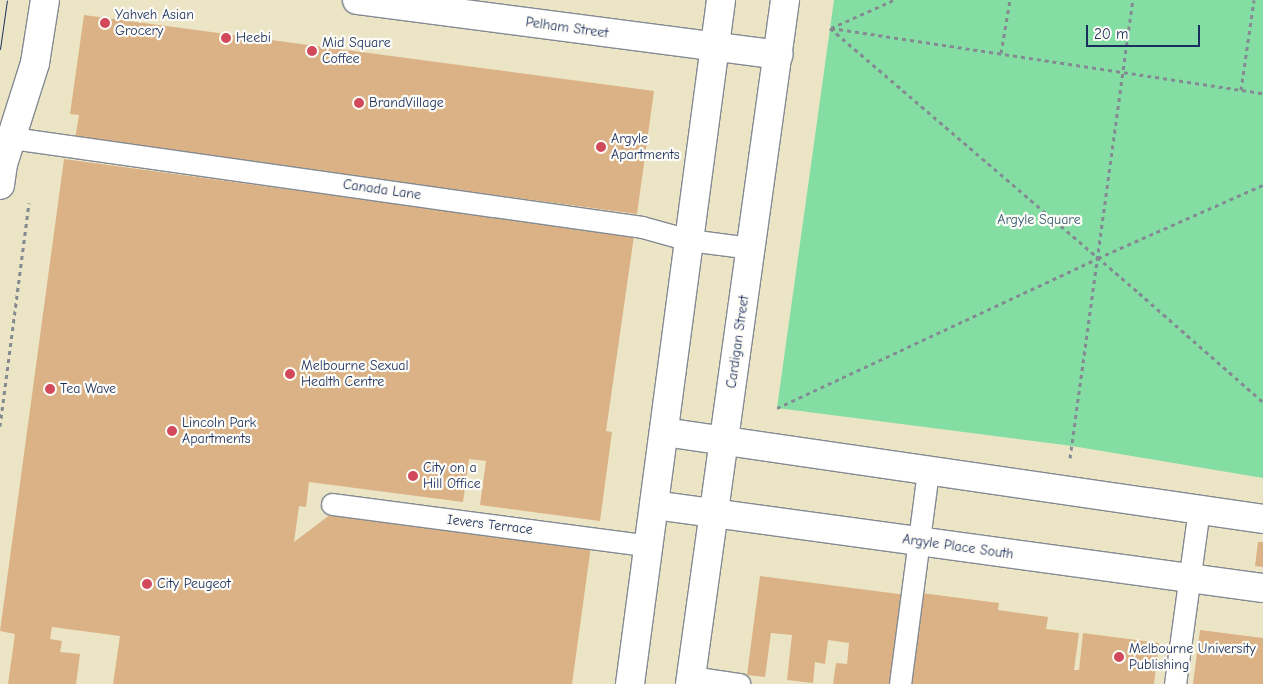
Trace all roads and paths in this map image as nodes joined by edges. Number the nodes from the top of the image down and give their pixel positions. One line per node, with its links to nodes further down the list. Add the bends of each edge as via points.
1 (45, 0): 16 (street, via 35,63)
2 (357, 0): 10 (street, Pelham Street)
3 (721, 0): 10 (street)
4 (786, 0): 12 (street, Cardigan Street)
5 (894, 0): 9 (path)
6 (1010, 0): 11 (path)
7 (1133, 0): 13 (path)
8 (1254, 0): 14 (path)
9 (830, 28): 11 (path); 22 (path)
10 (715, 47): 12 (street, Pelham Street); 20 (street)
11 (1001, 53): 13 (path)
12 (778, 55): 21 (street, Cardigan Street)
13 (1123, 72): 14 (path); 22 (path)
14 (1241, 90): 15 (path)
15 (1263, 93)
16 (12, 138): 17 (street); 20 (lane, Canada Lane, via 642,227)
17 (0, 184)
18 (1263, 186): 22 (path)
19 (30, 200): 25 (path)
20 (689, 240): 21 (lane, Canada Lane); 27 (street)
21 (751, 248): 28 (street, Cardigan Street)
22 (1098, 258): 23 (path); 24 (path); 30 (path)
23 (1263, 402)
24 (777, 408)
25 (1, 412): 26 (path)
26 (0, 426)
27 (664, 432): 28 (street); 32 (street)
28 (724, 441): 29 (street); 34 (street, Cardigan Street)
29 (928, 471): 30 (street); 36 (lane)
30 (1066, 490): 33 (street)
31 (332, 504): 37 (lane, Ievers Terrace)
32 (654, 505): 34 (street, Argyle Place South); 37 (street)
33 (1199, 509): 35 (street); 38 (lane)
34 (714, 513): 36 (street, Argyle Place South); 40 (street, Cardigan Street)
35 (1263, 519)
36 (919, 542): 38 (street, Argyle Place South); 43 (lane)
37 (649, 546): 41 (street)
38 (1190, 578): 39 (street, Argyle Place South); 44 (lane)
39 (1263, 588)
40 (691, 681): 42 (lane)
41 (630, 684)
42 (739, 684)
43 (900, 684)
44 (1175, 684)

